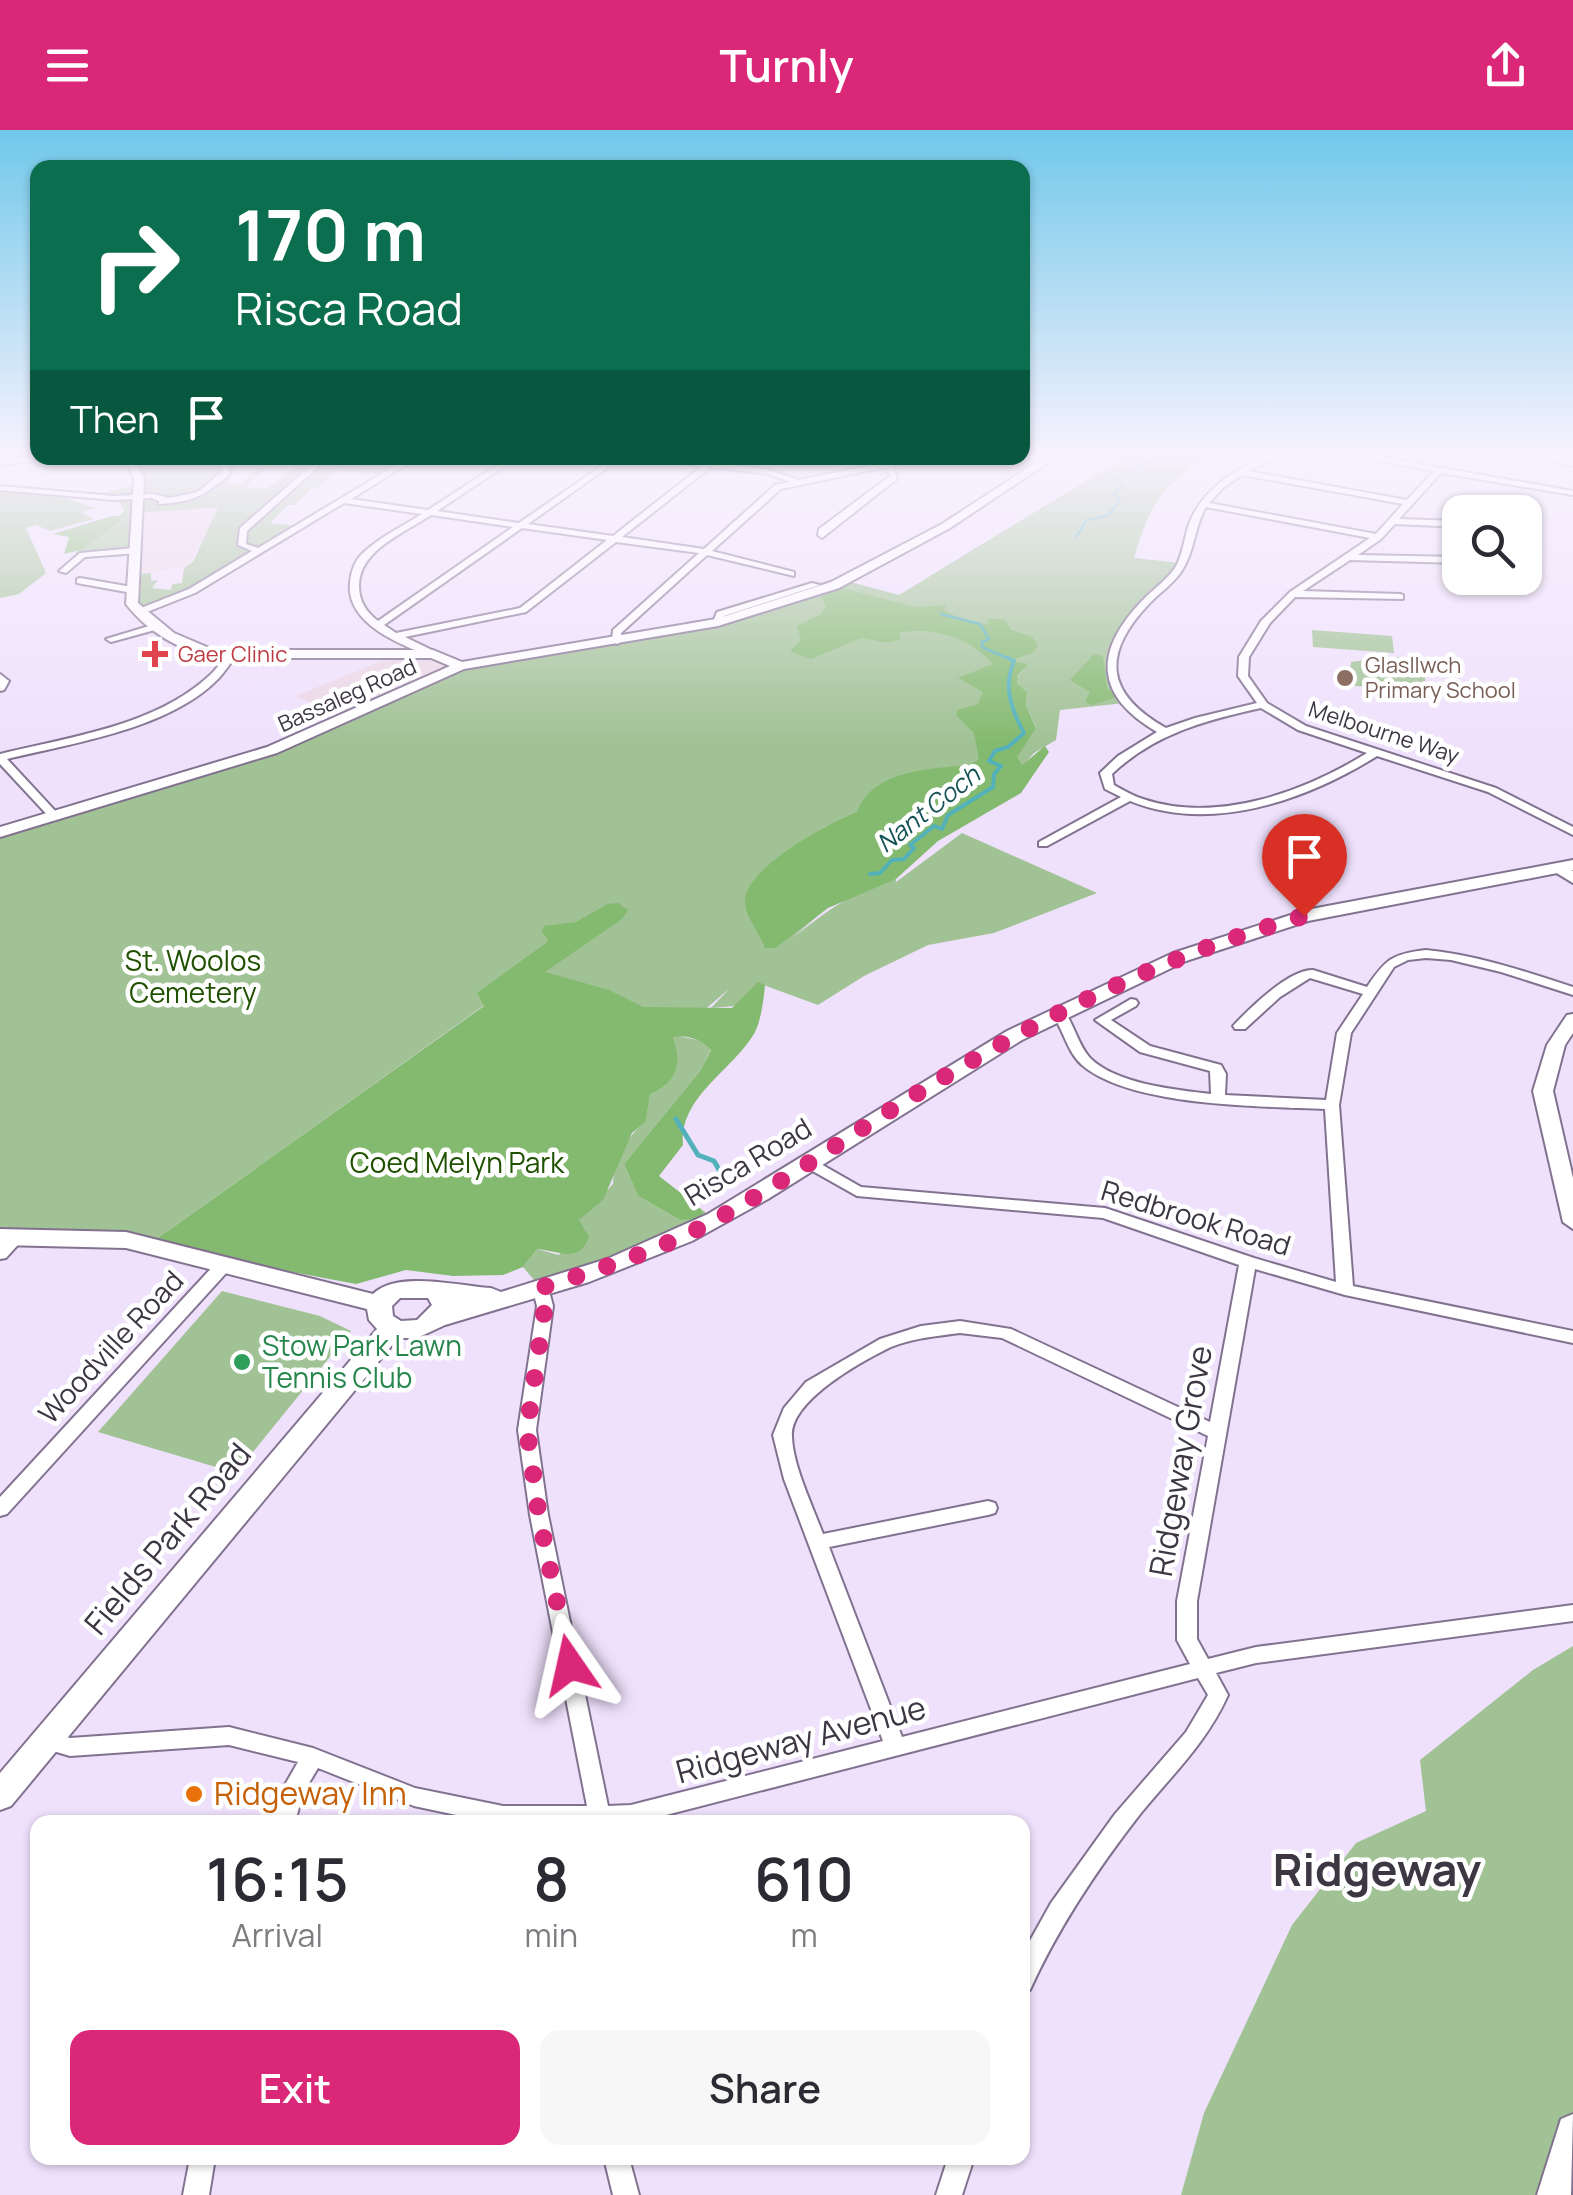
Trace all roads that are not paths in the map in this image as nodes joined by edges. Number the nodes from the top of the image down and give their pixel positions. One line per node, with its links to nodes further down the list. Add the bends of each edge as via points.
1 (376, 550): 22 (street, via 358,563 354,600)
2 (485, 550): 22 (street)
3 (599, 550): 24 (street, via 523,610)
4 (695, 550): 10 (street)
5 (900, 550): 21 (street, Bassaleg Road, via 835,585)
6 (1186, 550): 33 (street, via 1109,660 1118,694)
7 (1357, 550): 11 (street)
8 (134, 551): 13 (street, via 82,555); 17 (street)
9 (258, 551): 20 (street, via 176,600)
10 (706, 552): 14 (street); 26 (street, via 616,632)
11 (1347, 557): 12 (street); 18 (street)
12 (1442, 560)
13 (63, 571)
14 (791, 574)
15 (80, 581): 17 (street)
16 (815, 585): 21 (street, Bassaleg Road, via 720,614)
17 (132, 590): 20 (street)
18 (1293, 594): 19 (street); 32 (street, via 1244,657 1243,676)
19 (1401, 597)
20 (139, 612): 23 (street)
21 (718, 622): 26 (street, Bassaleg Road)
22 (378, 625): 24 (street)
23 (158, 626): 25 (street); 27 (street, via 200,652)
24 (396, 636): 28 (street)
25 (110, 639)
26 (617, 641): 29 (street, Bassaleg Road)
27 (232, 654): 28 (street); 35 (street, via 210,683 143,718)
28 (433, 654): 29 (street)
29 (461, 666): 37 (street, Bassaleg Road, via 272,750)
30 (0, 677): 31 (street)
31 (0, 688)
32 (1263, 705): 33 (street); 34 (street, Melbourne Way, via 1302,728)
33 (1165, 732): 36 (street, via 1106,773 1109,788)
34 (1374, 753): 36 (street, via 1308,786 1235,806 1164,811); 39 (street, Melbourne Way, via 1480,786)
35 (0, 757): 37 (street)
36 (1126, 799): 42 (street)
37 (55, 816): 40 (street, Bassaleg Road)
38 (1573, 818): 39 (street)
39 (1555, 822): 41 (street, Melbourne Way)
40 (0, 832)
41 (1573, 832)
42 (1042, 844)
43 (1568, 871): 47 (main road, Risca Road, via 1260,928)
44 (1573, 991): 45 (street, via 1431,951 1398,956)
45 (1370, 992): 49 (street, via 1308,973); 51 (street, via 1344,1034)
46 (1131, 1003): 50 (street, via 1102,1020 1144,1049 1190,1052 1216,1068)
47 (1058, 1012): 50 (street, via 1086,1062 1106,1075); 52 (main road, Risca Road)
48 (1573, 1019): 53 (street, via 1556,1045 1543,1090)
49 (1240, 1026)
50 (1218, 1097): 51 (street)
51 (1332, 1105): 58 (street)
52 (807, 1162): 55 (street, Redbrook Road, via 857,1191 1105,1212); 57 (main road, Risca Road, via 664,1244)
53 (1573, 1222)
54 (5, 1243): 56 (main road, via 126,1240)
55 (1248, 1262): 58 (street, Redbrook Road); 62 (street, Ridgeway Grove)
56 (222, 1267): 60 (main road); 63 (street, Woodville Road)
57 (540, 1288): 59 (main road, Risca Road); 74 (street, via 545,1306 527,1430)
58 (1345, 1290): 61 (street, Redbrook Road)
59 (438, 1305): 60 (main road, via 417,1330); 60 (main road, via 408,1287 389,1295)
60 (387, 1316): 68 (main road, Fields Park Road, via 368,1354)
61 (1573, 1337)
62 (1215, 1432): 65 (street, via 1005,1333 921,1332 859,1356 812,1386 790,1412 782,1435); 67 (street, Ridgeway Grove, via 1187,1602 1187,1640)
63 (0, 1508)
64 (988, 1508): 65 (street)
65 (819, 1542): 69 (street)
66 (1573, 1612): 67 (street, Ridgeway Avenue)
67 (1203, 1668): 69 (street, Ridgeway Avenue); 76 (street, Ridgeway Grove, via 1218,1696 1207,1724 1084,1871)
68 (47, 1741): 70 (street, Ridgeway Avenue, via 70,1747 228,1736); 71 (main road, Fields Park Road)
69 (894, 1746): 75 (street, Ridgeway Avenue)
70 (312, 1756): 72 (street); 73 (street, Ridgeway Avenue, via 414,1798)
71 (0, 1796)
72 (286, 1815)
73 (497, 1815)
74 (599, 1815)
75 (632, 1815)
76 (1030, 1968)
77 (1573, 2131): 84 (street)
78 (202, 2165): 82 (street)
79 (619, 2165): 81 (street)
80 (958, 2165): 83 (street)
81 (621, 2193)
82 (196, 2195)
83 (949, 2195)
84 (1554, 2195)

